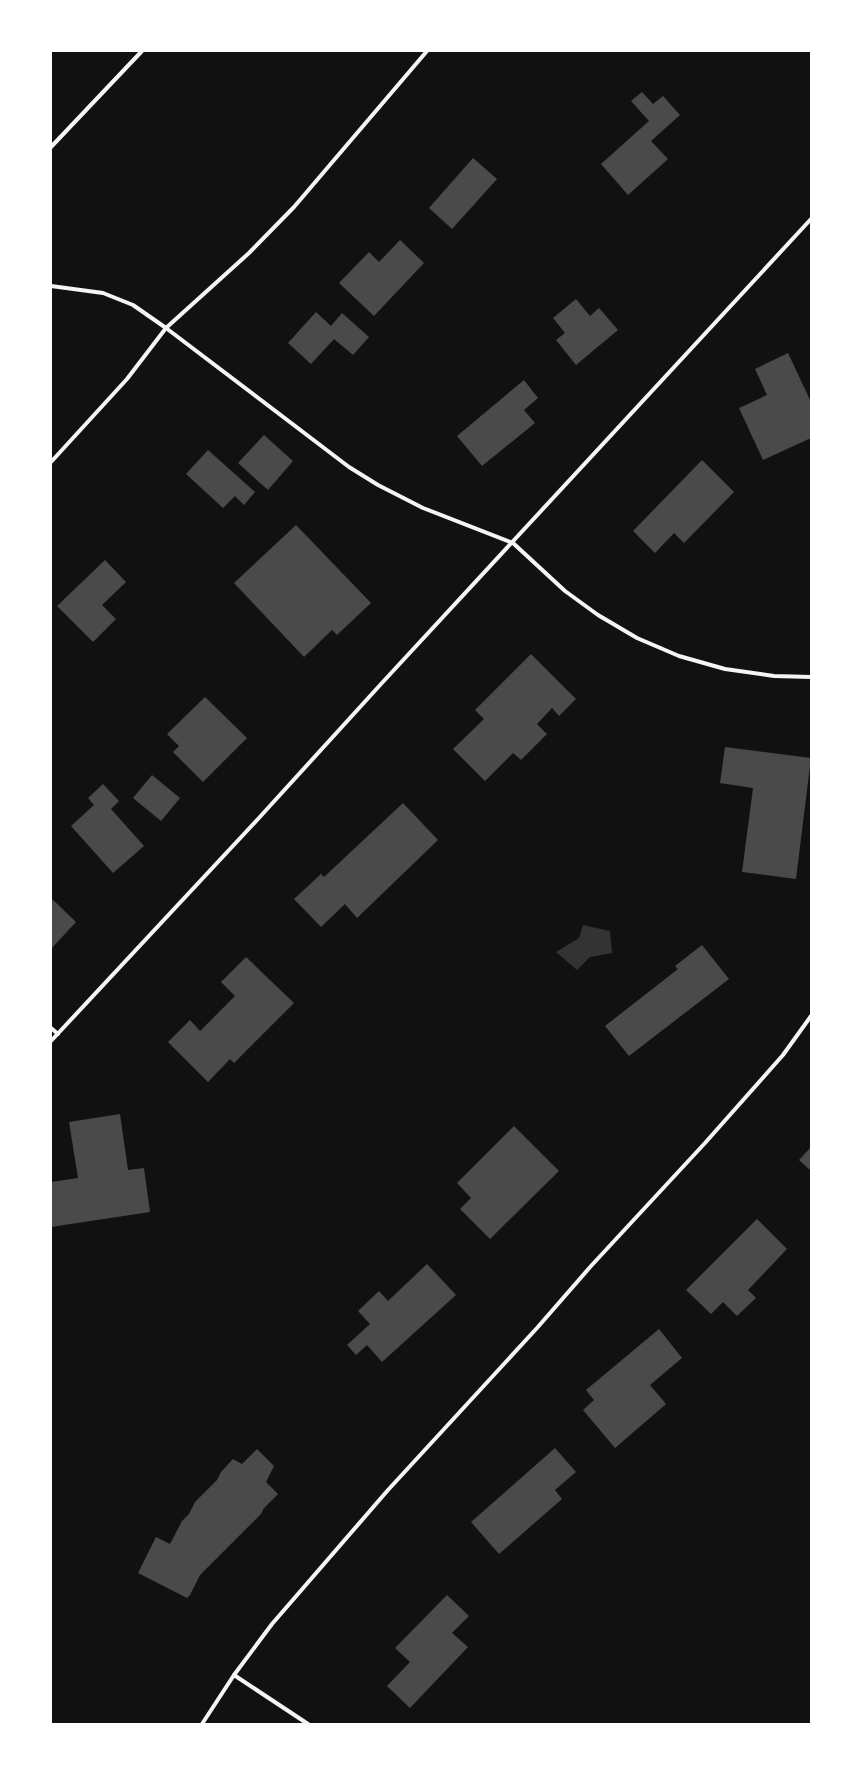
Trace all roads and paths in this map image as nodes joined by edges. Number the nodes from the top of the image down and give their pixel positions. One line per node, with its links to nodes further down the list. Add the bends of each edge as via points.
1 (142, 51): 3 (street)
2 (427, 51): 6 (street, via 294,207 249,254)
3 (51, 147)
4 (811, 219): 8 (street)
5 (51, 286): 6 (street, via 103,293 133,305)
6 (166, 328): 7 (street, via 127,379); 8 (street, via 378,485 424,508)
7 (51, 462)
8 (513, 543): 9 (street, via 565,590 598,615 637,638 679,656 725,669 774,676); 12 (street)
9 (811, 676)
10 (811, 1016): 14 (street, via 783,1055 710,1137 388,1490 272,1624)
11 (51, 1028): 12 (street)
12 (58, 1034): 13 (street)
13 (51, 1041)
14 (234, 1675): 15 (street); 16 (street)
15 (202, 1724)
16 (308, 1724)

